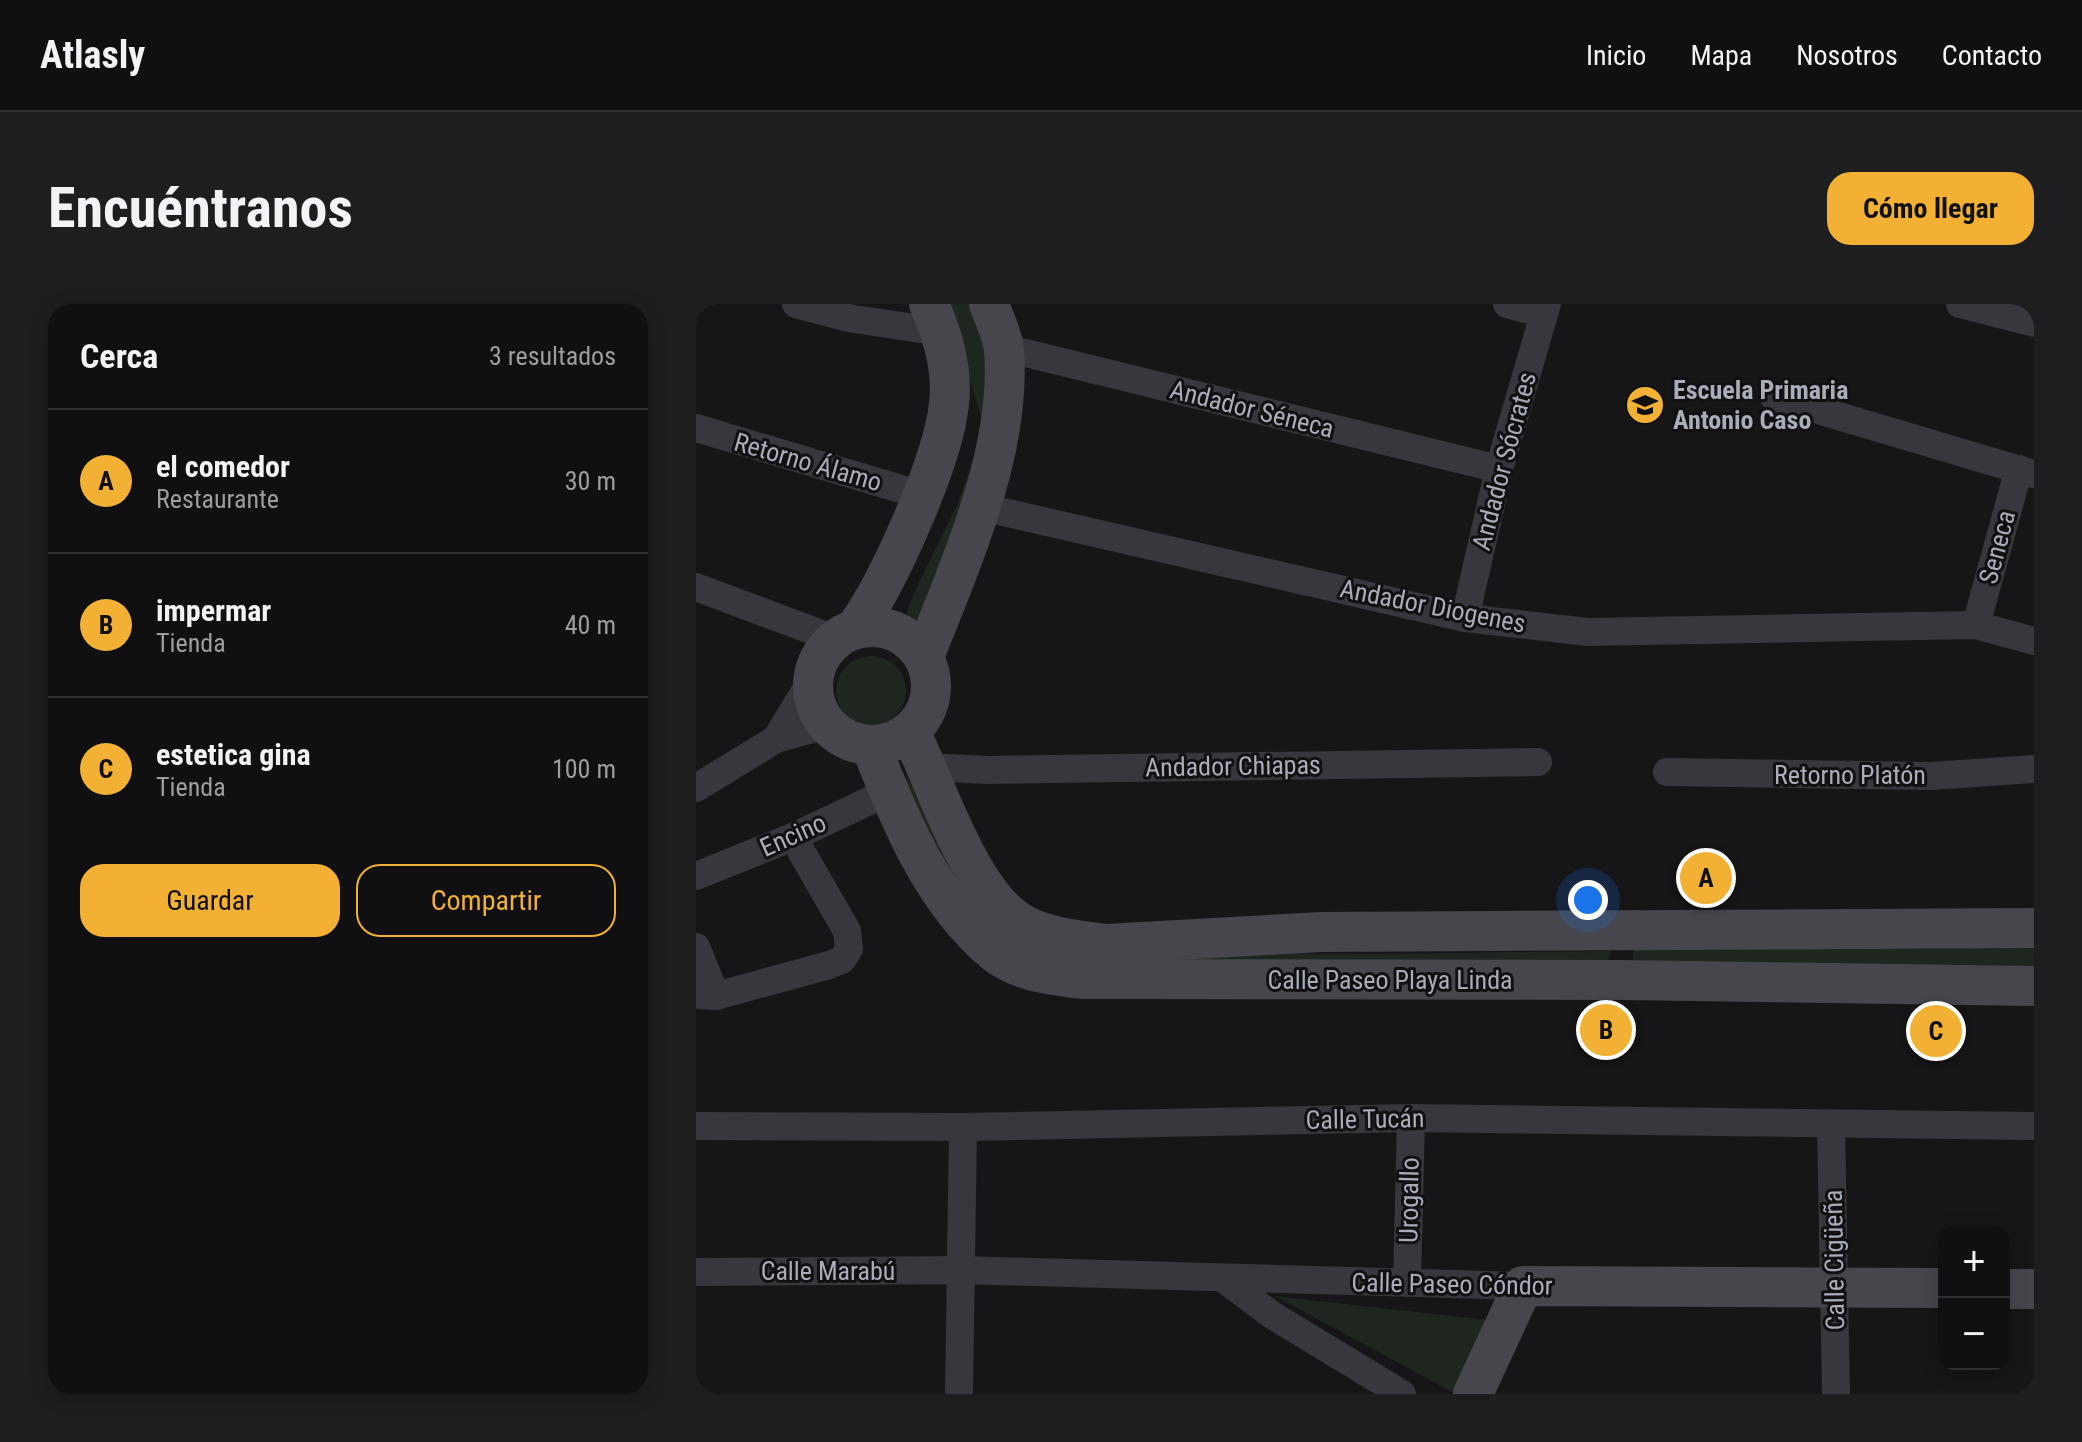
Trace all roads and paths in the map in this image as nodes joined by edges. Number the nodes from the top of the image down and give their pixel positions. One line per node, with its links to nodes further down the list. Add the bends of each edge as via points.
1 (796, 304): 6 (street, via 848,318)
2 (989, 304): 8 (street)
3 (1507, 304): 5 (street)
4 (1960, 304): 7 (street)
5 (1546, 309): 11 (street, Andador Sócrates)
6 (935, 318): 13 (street, via 948,363 950,404)
7 (2034, 323)
8 (1005, 348): 11 (street, Andador Séneca); 14 (street, via 1002,398)
9 (1774, 397): 12 (street)
10 (696, 428): 13 (street, Retorno Álamo)
11 (1499, 469): 16 (street, Andador Sócrates)
12 (2026, 472): 17 (street, Seneca)
13 (921, 495): 18 (street, via 895,560)
14 (982, 507): 16 (street, Andador Diogenes); 20 (street)
15 (696, 587): 18 (street)
16 (1465, 618): 17 (street, Andador Diogenes, via 1588,632)
17 (1976, 625): 19 (street, Andador Diogenes)
18 (845, 634): 20 (street, via 875,627 894,631); 21 (street, via 820,656)
19 (2034, 641)
20 (924, 657): 25 (street, via 931,683)
21 (813, 678): 22 (street, via 814,703); 23 (street)
22 (826, 725): 23 (street); 24 (street, via 847,741)
23 (776, 739): 29 (street)
24 (871, 746): 25 (street, via 892,743); 30 (street, Calle Paseo Playa Linda)
25 (918, 750): 26 (street, Andador Chiapas, via 989,770); 34 (street, Calle Paseo Playa Linda, via 989,895 1033,930 1106,944 1321,932)
26 (1538, 762)
27 (2034, 769): 28 (street, Retorno Platón, via 1931,776)
28 (1667, 772)
29 (696, 788)
30 (888, 792): 31 (street, Encino); 36 (street, Calle Paseo Playa Linda, via 931,875 961,916 995,953 1040,973 1082,979)
31 (793, 837): 32 (street, Encino); 38 (street, via 847,931 849,949 842,960 829,965)
32 (696, 876)
33 (2034, 928): 34 (street, Calle Paseo Playa Linda)
34 (1622, 929): 36 (street)
35 (696, 947): 38 (street)
36 (1622, 980): 37 (street, Calle Paseo Playa Linda)
37 (2034, 986)
38 (706, 995)
39 (1411, 1118): 40 (street, Calle Tucán); 43 (street, Calle Tucán); 47 (street, Urogallo)
40 (1831, 1125): 42 (street, Calle Tucán); 49 (street, Calle Cigüeña)
41 (696, 1126): 43 (street, Calle Tucán)
42 (2034, 1126)
43 (963, 1127): 44 (street)
44 (960, 1270): 45 (street, Calle Marabú); 46 (street, Calle Paseo Cóndor); 53 (street)
45 (696, 1272)
46 (1224, 1279): 47 (street, Calle Paseo Cóndor); 54 (street, via 1272,1315)
47 (1407, 1283): 48 (street, Calle Paseo Cóndor)
48 (1523, 1286): 49 (street, Calle Paseo Cóndor); 55 (street)
49 (1836, 1287): 50 (street, Calle Paseo Cóndor); 56 (street, Calle Cigüeña)
50 (1938, 1288)
51 (2010, 1289): 52 (street)
52 (2034, 1289)
53 (959, 1394)
54 (1402, 1394)
55 (1473, 1394)
56 (1836, 1394)

